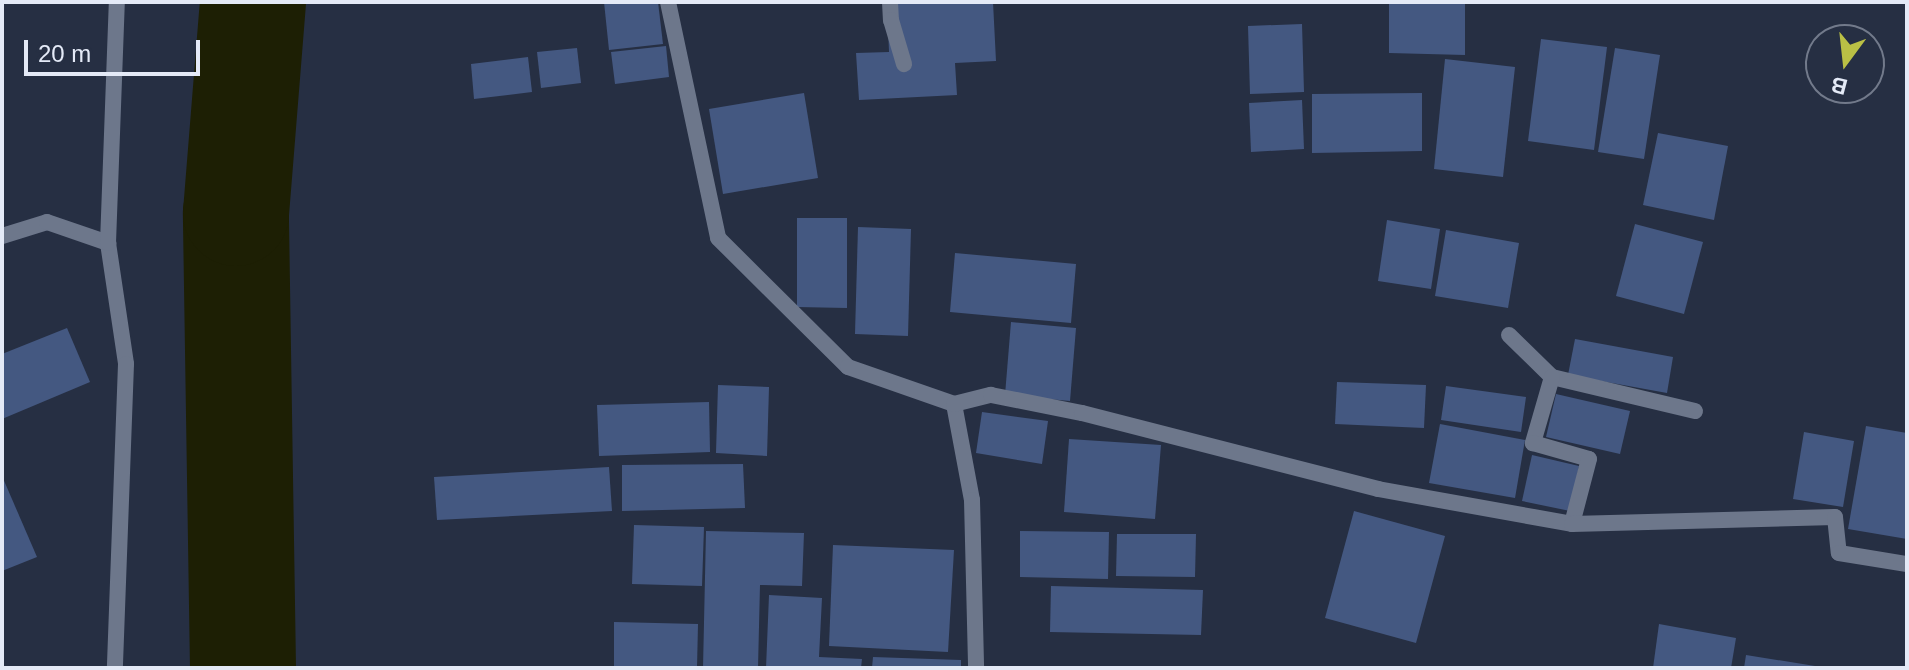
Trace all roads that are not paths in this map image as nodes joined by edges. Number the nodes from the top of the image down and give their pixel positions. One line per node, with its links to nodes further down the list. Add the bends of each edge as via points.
1 (117, 2): 6 (street)
2 (668, 2): 9 (street, via 718,238 848,367)
3 (890, 2): 4 (street)
4 (904, 64)
5 (2, 236): 6 (street, via 47,222)
6 (108, 243): 13 (street, via 126,364)
7 (1509, 335): 8 (street)
8 (1552, 377): 10 (street); 11 (street, via 1533,443 1589,459)
9 (954, 404): 11 (street, via 991,395 1378,489); 14 (street, via 972,500)
10 (1695, 411)
11 (1572, 524): 12 (street, via 1835,517 1839,553)
12 (1907, 564)
13 (115, 668)
14 (976, 668)

